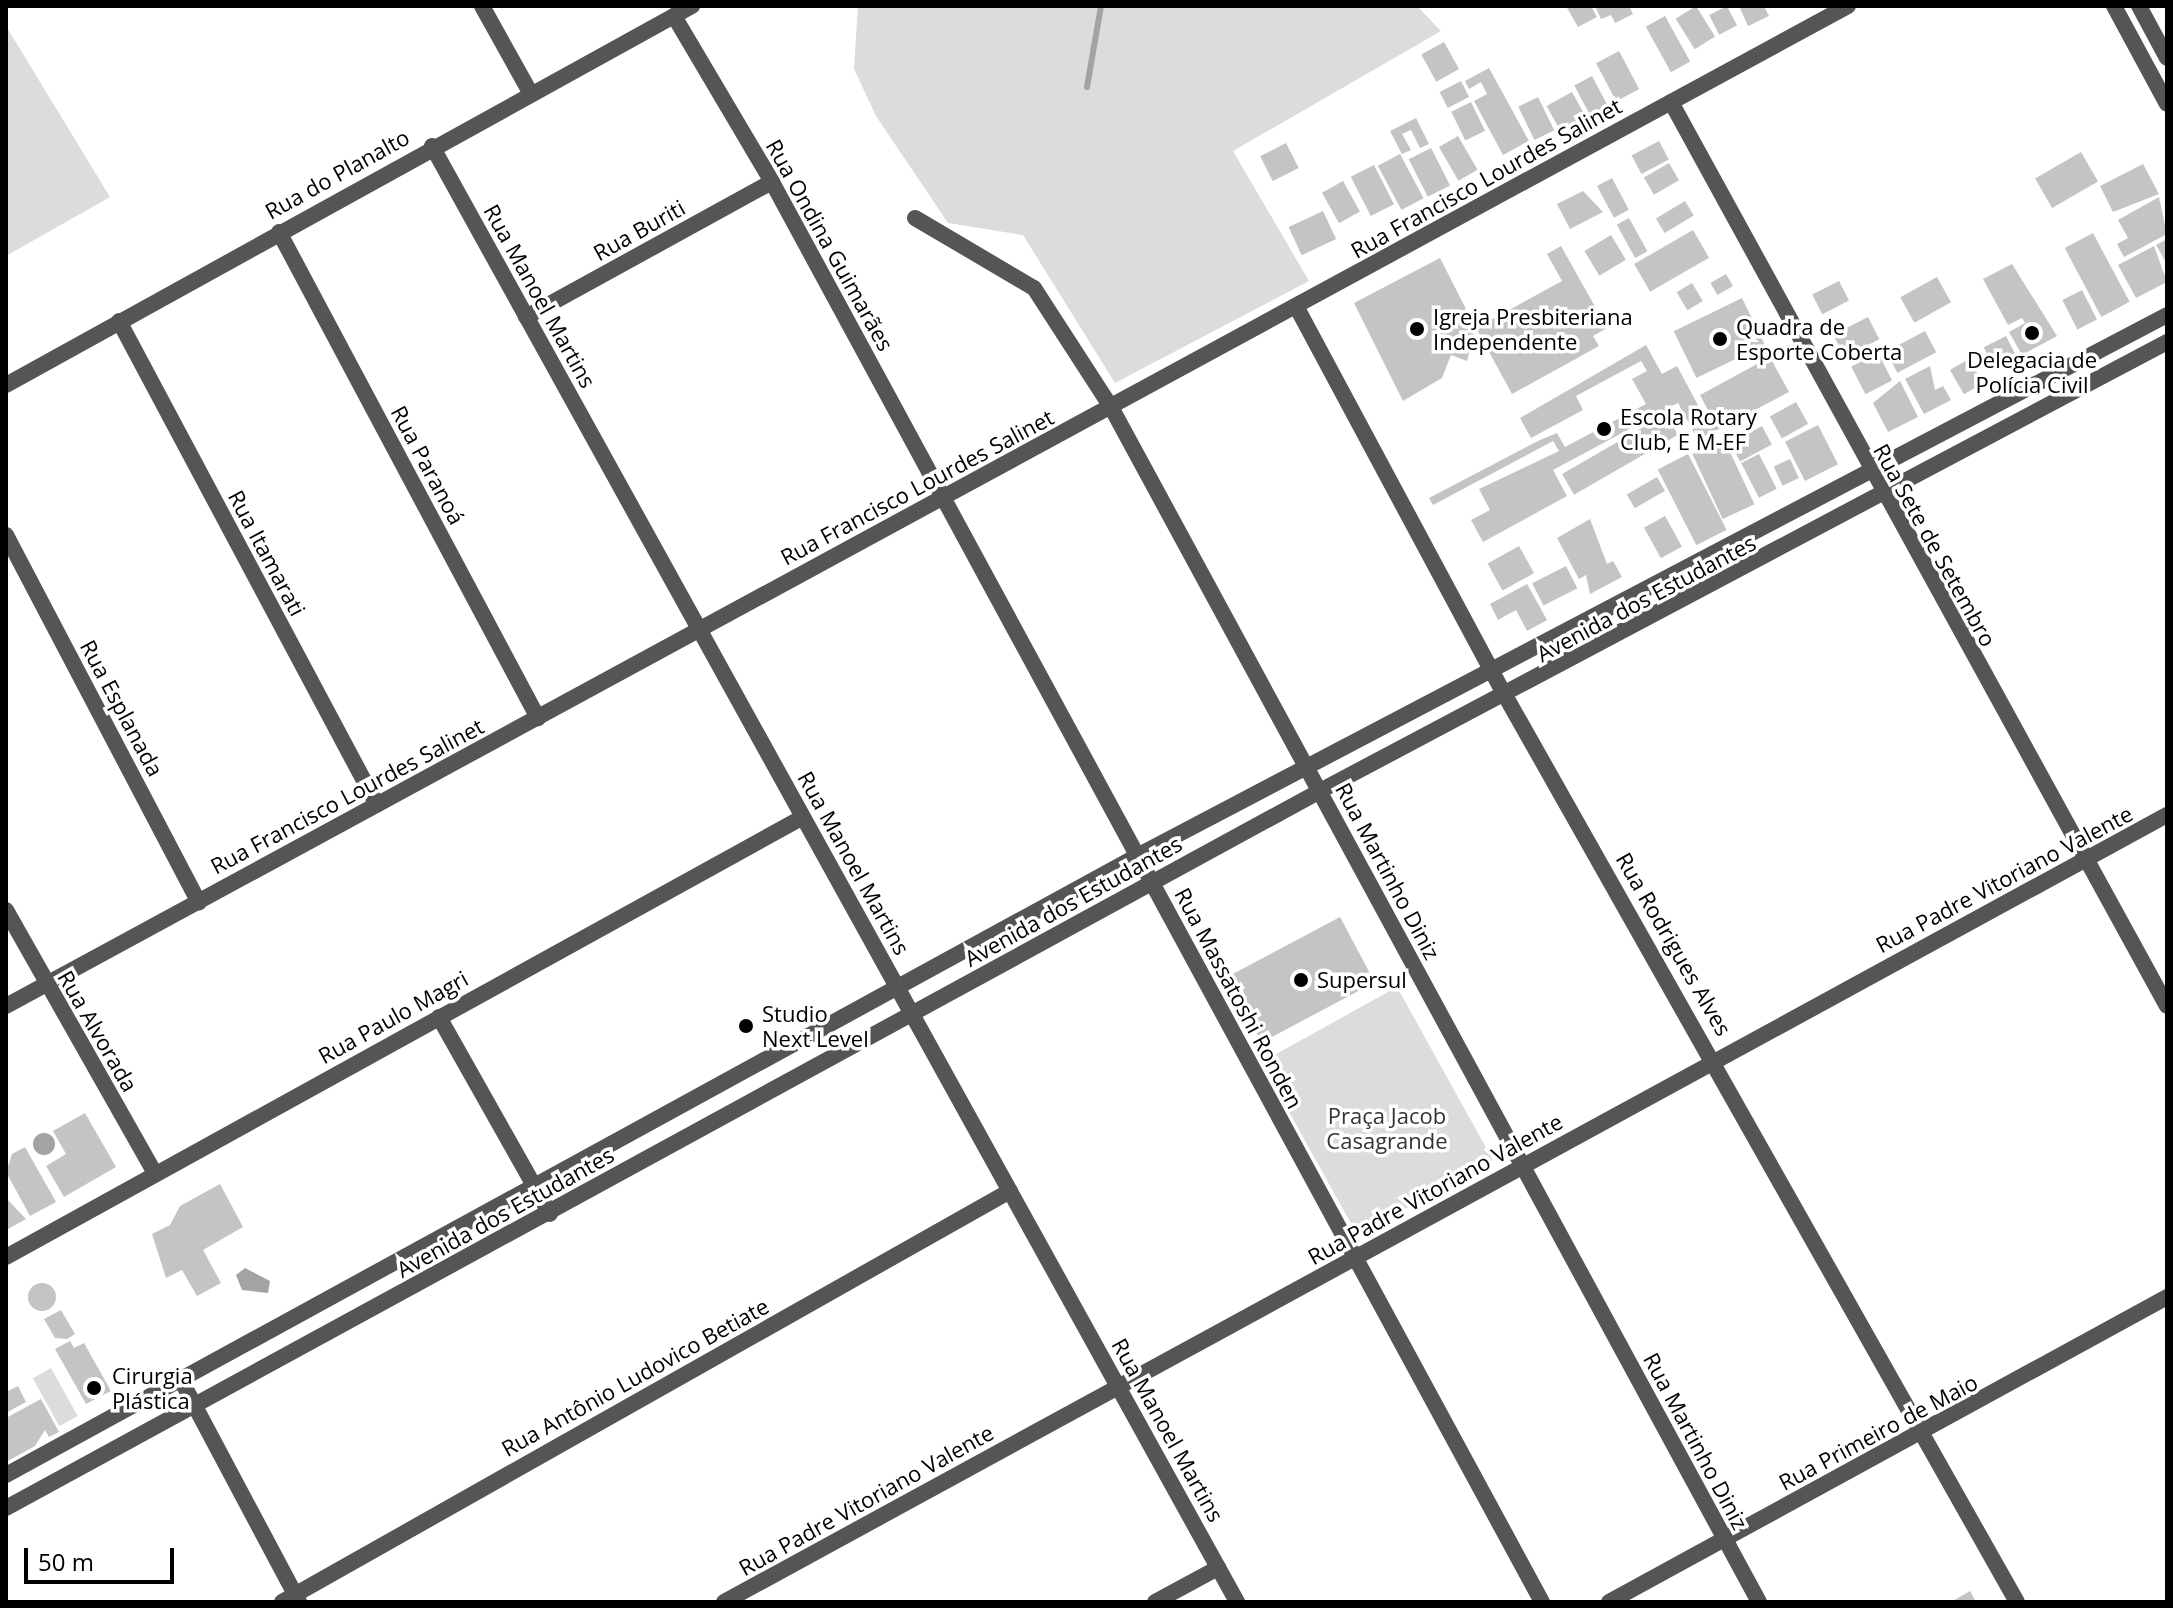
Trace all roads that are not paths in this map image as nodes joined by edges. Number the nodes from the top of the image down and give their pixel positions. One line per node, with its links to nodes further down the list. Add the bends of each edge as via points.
1 (482, 6): 8 (street)
2 (692, 6): 6 (street, Rua do Planalto)
3 (1848, 6): 9 (street, Rua Francisco Lourdes Salinet)
4 (2114, 6): 10 (street)
5 (2139, 6): 7 (street)
6 (674, 16): 8 (street, Rua do Planalto); 12 (street, Rua Ondina Guimarães)
7 (2167, 58)
8 (531, 94): 11 (street, Rua do Planalto)
9 (1671, 102): 15 (street, Rua Francisco Lourdes Salinet); 26 (street, Rua Sete de Setembro)
10 (2167, 104)
11 (432, 146): 14 (street, Rua do Planalto); 17 (street, Rua Manoel Martins)
12 (772, 182): 17 (street, Rua Buriti); 28 (street, Rua Ondina Guimarães)
13 (915, 218): 24 (street, Rua Martinho Diniz, via 1034,288)
14 (279, 232): 18 (street, Rua do Planalto); 37 (street, Rua Paranoá)
15 (1296, 306): 24 (street, Rua Francisco Lourdes Salinet); 35 (street, Rua Rodrigues Alves)
16 (2167, 315): 19 (street, Avenida dos Estudantes)
17 (526, 317): 34 (street, Rua Manoel Martins)
18 (119, 321): 22 (street, Rua do Planalto); 40 (street, Rua Itamarati)
19 (2124, 337): 21 (street); 23 (street, Avenida dos Estudantes)
20 (2167, 342): 21 (street, Avenida dos Estudantes)
21 (2136, 358): 25 (street, Avenida dos Estudantes)
22 (6, 385)
23 (2012, 396): 25 (street); 26 (street, Avenida dos Estudantes)
24 (1111, 407): 28 (street, Rua Francisco Lourdes Salinet); 38 (street, Rua Martinho Diniz)
25 (2024, 420): 27 (street, Avenida dos Estudantes)
26 (1869, 471): 27 (street, Rua Sete de Setembro); 30 (street, Avenida dos Estudantes)
27 (1883, 496): 31 (street, Avenida dos Estudantes); 44 (street, Rua Sete de Setembro)
28 (943, 498): 34 (street, Rua Francisco Lourdes Salinet); 43 (street, Rua Massatoshi Ronden)
29 (6, 535): 46 (street, Rua Esplanada)
30 (1747, 535): 31 (street); 32 (street, Avenida dos Estudantes)
31 (1761, 562): 33 (street, Avenida dos Estudantes)
32 (1633, 595): 33 (street); 35 (street, Avenida dos Estudantes)
33 (1648, 621): 36 (street, Avenida dos Estudantes)
34 (700, 630): 37 (street, Rua Francisco Lourdes Salinet); 42 (street, Rua Manoel Martins)
35 (1492, 669): 36 (street, Rua Rodrigues Alves); 38 (street, Avenida dos Estudantes)
36 (1506, 697): 39 (street, Avenida dos Estudantes); 54 (street, Rua Rodrigues Alves)
37 (538, 718): 40 (street, Rua Francisco Lourdes Salinet)
38 (1307, 767): 39 (street, Rua Martinho Diniz); 43 (street, Avenida dos Estudantes)
39 (1320, 791): 45 (street, Avenida dos Estudantes); 57 (street, Rua Martinho Diniz)
40 (377, 805): 46 (street, Rua Francisco Lourdes Salinet)
41 (2167, 815): 44 (street, Rua Padre Vitoriano Valente)
42 (803, 817): 49 (street, Rua Manoel Martins); 53 (street, Rua Paulo Magri)
43 (1137, 856): 45 (street, Rua Massatoshi Ronden); 49 (street, Avenida dos Estudantes)
44 (2083, 860): 51 (street, Rua Sete de Setembro); 54 (street, Rua Padre Vitoriano Valente)
45 (1152, 883): 52 (street, Avenida dos Estudantes); 63 (street, Rua Massatoshi Ronden)
46 (199, 902): 48 (street, Rua Francisco Lourdes Salinet)
47 (6, 910): 48 (street, Rua Alvorada)
48 (46, 985): 50 (street, Rua Francisco Lourdes Salinet); 58 (street, Rua Alvorada)
49 (898, 989): 52 (street, Rua Manoel Martins); 55 (street, Avenida dos Estudantes)
50 (6, 1006)
51 (2167, 1006)
52 (912, 1015): 56 (street, Avenida dos Estudantes); 60 (street, Rua Manoel Martins)
53 (439, 1017): 58 (street, Rua Paulo Magri); 59 (street)
54 (1716, 1061): 57 (street, Rua Padre Vitoriano Valente); 68 (street, Rua Rodrigues Alves)
55 (722, 1086): 56 (street); 59 (street, Avenida dos Estudantes)
56 (735, 1112): 61 (street, Avenida dos Estudantes)
57 (1523, 1166): 63 (street, Rua Padre Vitoriano Valente); 71 (street, Rua Martinho Diniz)
58 (155, 1173): 62 (street, Rua Paulo Magri)
59 (536, 1189): 61 (street); 65 (street, Avenida dos Estudantes)
60 (1010, 1191): 66 (street, Rua Manoel Martins); 73 (street, Rua Antônio Ludovico Betiate)
61 (550, 1214): 67 (street, Avenida dos Estudantes)
62 (6, 1257)
63 (1353, 1258): 66 (street, Rua Padre Vitoriano Valente); 77 (street, Rua Massatoshi Ronden)
64 (2167, 1297): 68 (street, Rua Primeiro de Maio)
65 (180, 1378): 67 (street); 69 (street, Avenida dos Estudantes)
66 (1119, 1387): 72 (street, Rua Manoel Martins); 74 (street, Rua Padre Vitoriano Valente)
67 (195, 1405): 70 (street, Avenida dos Estudantes); 73 (street)
68 (1925, 1434): 71 (street, Rua Primeiro de Maio); 80 (street, Rua Rodrigues Alves)
69 (6, 1475)
70 (6, 1508)
71 (1724, 1539): 78 (street, Rua Primeiro de Maio); 79 (street, Rua Martinho Diniz)
72 (1218, 1568): 75 (street); 76 (street, Rua Manoel Martins)
73 (292, 1600)
74 (724, 1602)
75 (1155, 1602)
76 (1237, 1602)
77 (1542, 1602)
78 (1609, 1602)
79 (1759, 1602)
80 (2017, 1602)

